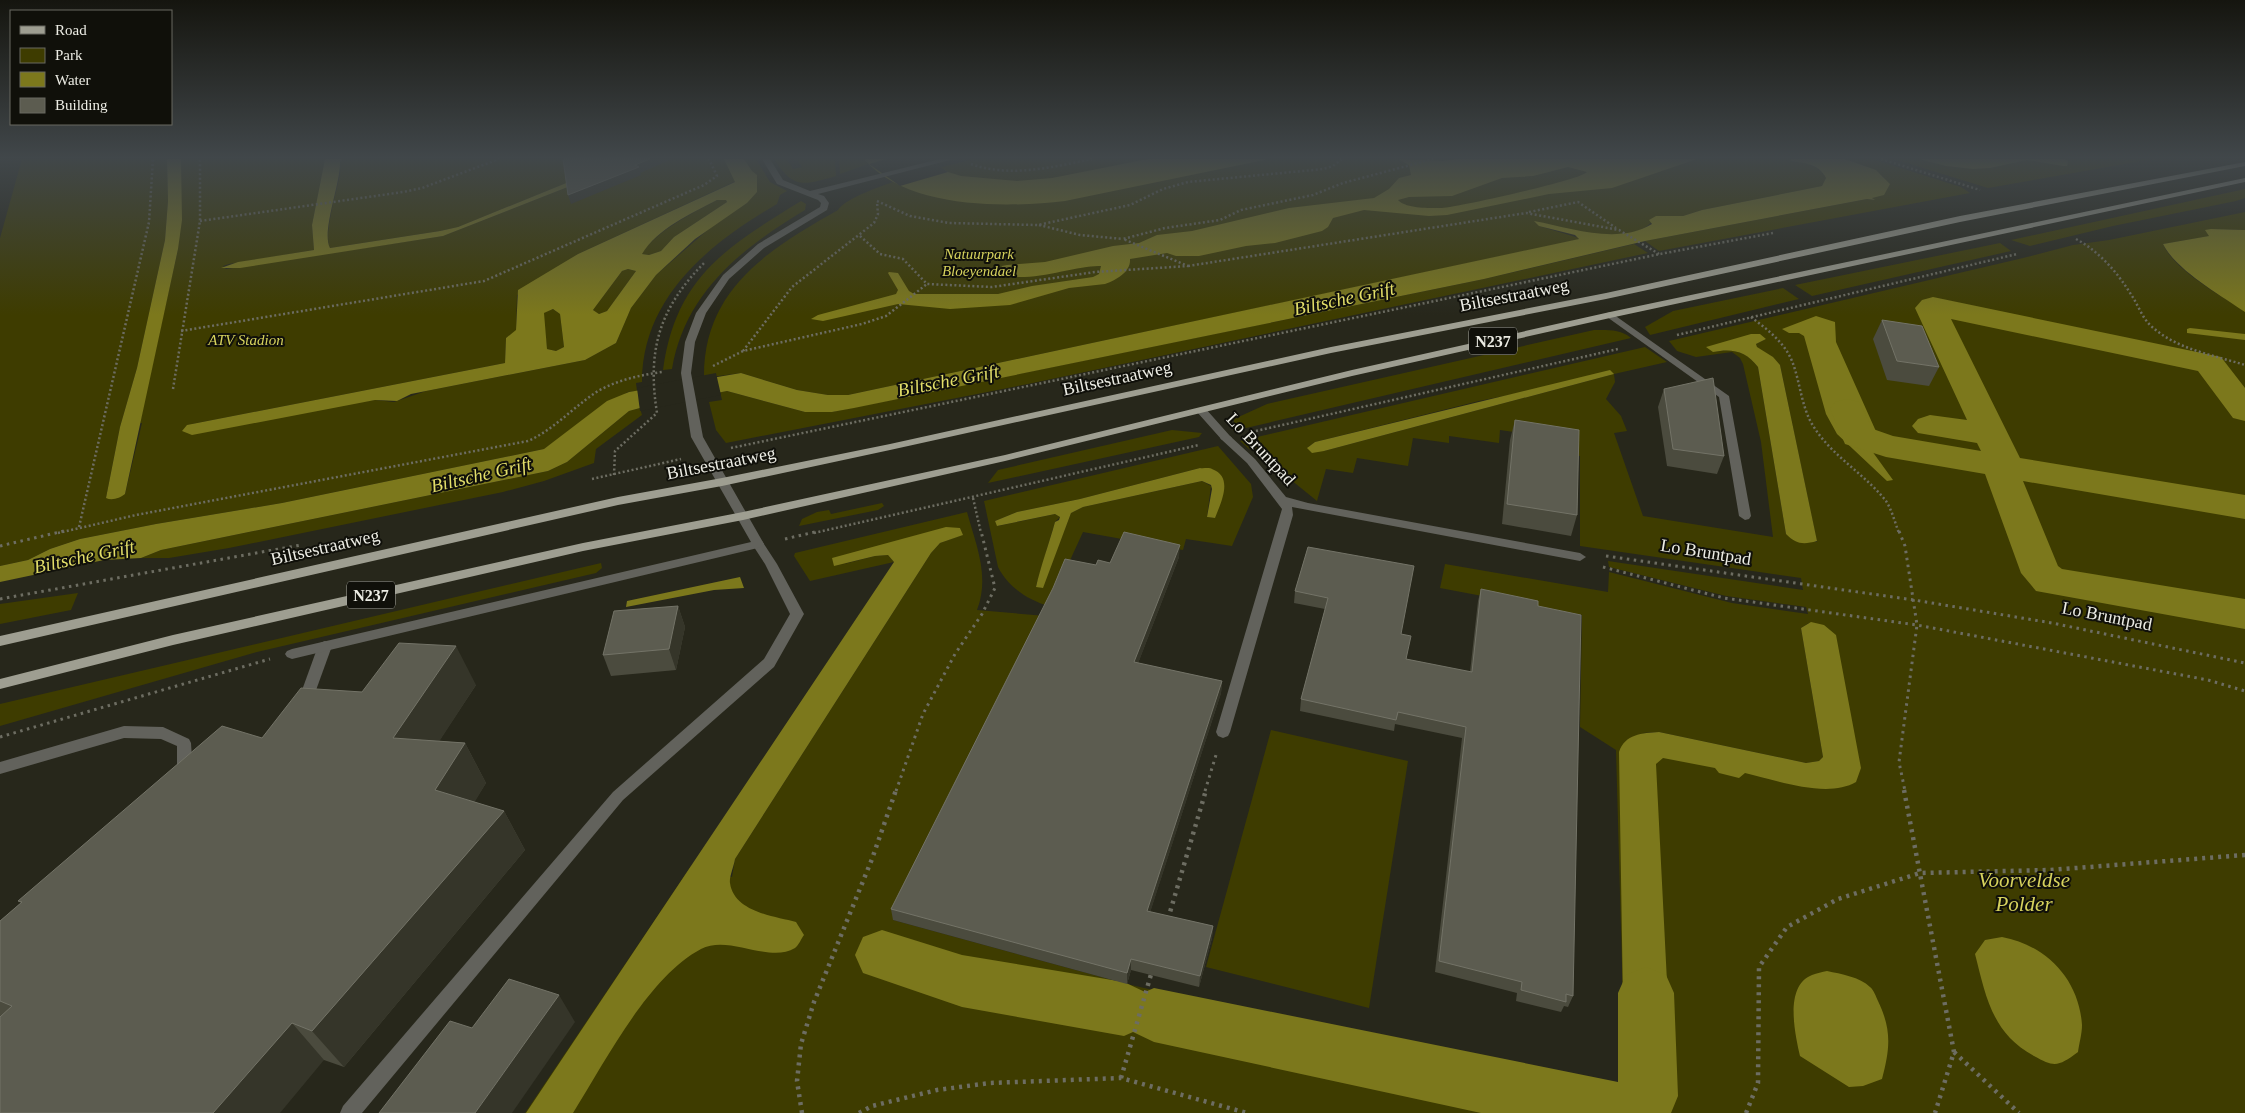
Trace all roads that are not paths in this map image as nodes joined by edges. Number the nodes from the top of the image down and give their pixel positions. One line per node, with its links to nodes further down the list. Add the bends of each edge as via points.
1 (819, 211): 6 (street, via 761,246 726,277 701,313 690,342 686,371 697,437)
2 (1999, 211): 6 (main road, Biltsestraatweg / N237, via 1606,296 1331,350)
3 (2102, 211): 4 (main road, N237)
4 (1610, 315): 5 (main road, N237); 9 (street, via 1724,396)
5 (1202, 410): 7 (street, Lo Bruntpad, via 1251,461); 8 (main road, N237)
6 (722, 482): 8 (street); 12 (main road, Biltsestraatweg / N237, via 599,506)
7 (1282, 500): 11 (street, Lo Bruntpad); 17 (street, via 1288,509)
8 (743, 516): 10 (street); 15 (main road, N237, via 583,547 183,638)
9 (1745, 516)
10 (758, 544): 13 (street); 22 (street, via 772,564 796,614 770,663 618,796)
11 (1580, 557)
12 (0, 641)
13 (326, 646): 14 (street); 16 (street, via 305,703)
14 (292, 654)
15 (0, 684)
16 (292, 714)
17 (1223, 732)
18 (0, 768): 20 (street, via 124,732 162,733 184,743)
19 (202, 769): 20 (street)
20 (186, 776): 21 (street)
21 (173, 791)
22 (350, 1113)

